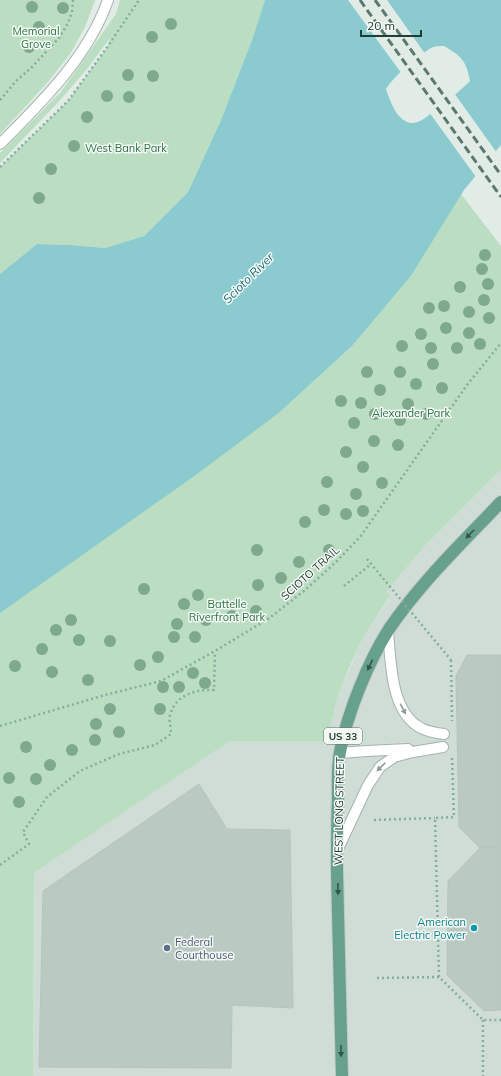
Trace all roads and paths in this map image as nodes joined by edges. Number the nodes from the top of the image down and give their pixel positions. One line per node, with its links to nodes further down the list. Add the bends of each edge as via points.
1 (73, 0): 3 (path, via 68,23 59,38)
2 (108, 0): 4 (lane, via 104,13 78,58 33,111)
3 (0, 100)
4 (0, 144)
5 (501, 343): 11 (path, SCIOTO TRAIL, via 467,385 360,536 336,562 268,619)
6 (501, 502): 10 (main road, WEST LONG STREET / US 33, one-way to 10, via 435,570)
7 (367, 559): 8 (path, bridge)
8 (371, 564): 9 (path); 13 (path, bridge, via 451,660)
9 (344, 586)
10 (388, 631): 13 (lane, one-way to 13, via 397,697 408,718 430,733); 16 (main road, WEST LONG STREET / US 33, one-way to 16, via 358,692)
11 (215, 652): 12 (path, SCIOTO TRAIL, via 161,681); 20 (path, via 214,690 204,689 186,694 174,706 170,716 171,734 155,745 119,754 80,771 48,797 23,832 29,844)
12 (0, 726)
13 (448, 731)
14 (428, 749): 15 (lane); 16 (lane); 19 (lane, one-way to 19, via 394,758 380,767 368,785)
15 (448, 749): 17 (path, via 454,817)
16 (340, 754): 19 (main road, WEST LONG STREET / US 33)
17 (435, 818): 18 (path); 21 (path)
18 (374, 820)
19 (337, 850): 25 (main road, WEST LONG STREET / US 33, one-way to 25)
20 (0, 865)
21 (439, 977): 22 (path); 23 (path)
22 (377, 978)
23 (483, 1020): 24 (path); 26 (path)
24 (501, 1020)
25 (342, 1076)
26 (483, 1076)

